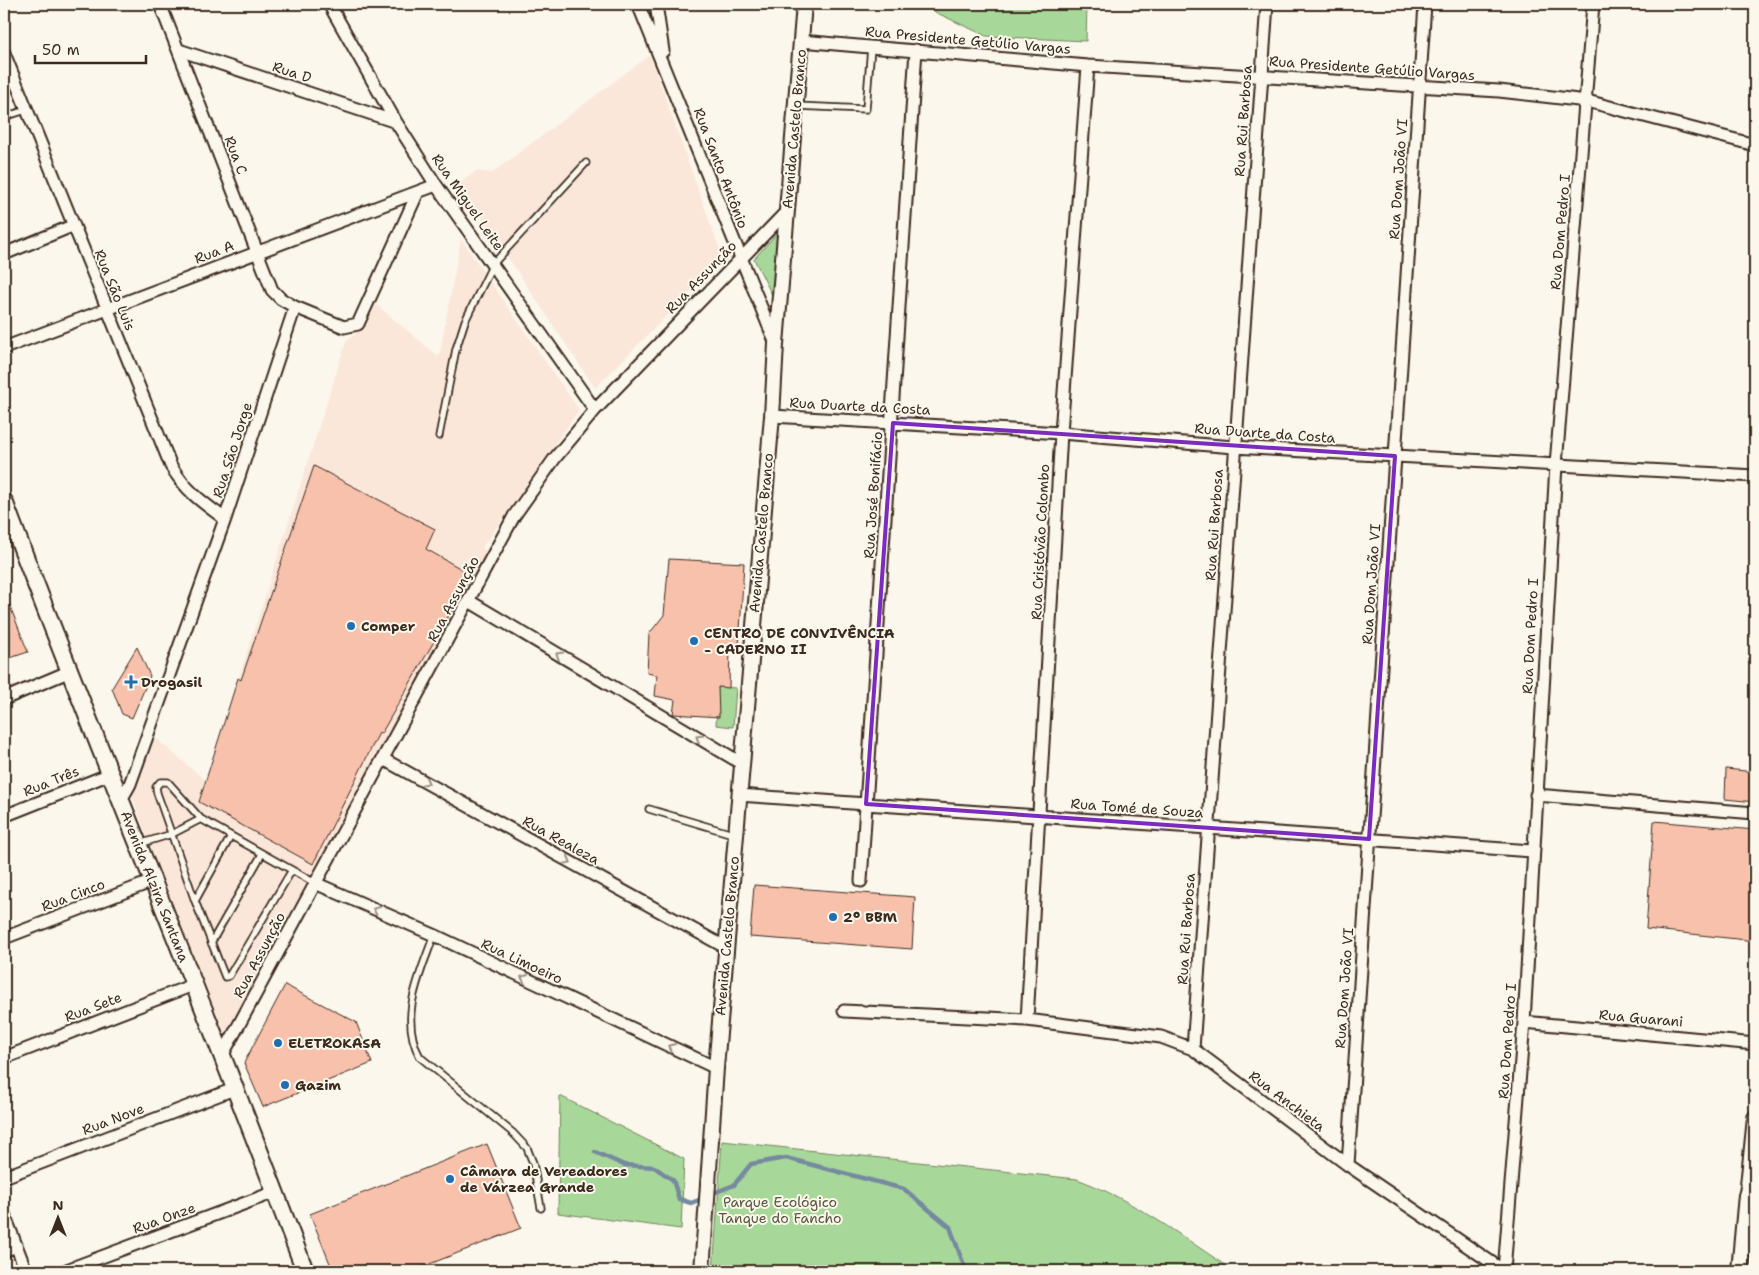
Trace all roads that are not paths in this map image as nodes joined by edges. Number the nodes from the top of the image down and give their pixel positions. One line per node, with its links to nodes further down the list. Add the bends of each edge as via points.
1 (160, 4): 11 (street, Rua C)
2 (329, 4): 22 (street, Rua Miguel Leite)
3 (638, 4): 15 (street, Rua Santo Antônio)
4 (656, 4): 15 (street)
5 (804, 4): 9 (street, Avenida Castelo Branco)
6 (1267, 4): 16 (street, Rua Rui Barbosa)
7 (1425, 4): 17 (street, Rua Dom João VI)
8 (1593, 4): 18 (street, Rua Dom Pedro I)
9 (801, 41): 10 (street, Rua Presidente Getúlio Vargas); 19 (street, Avenida Castelo Branco)
10 (871, 46): 12 (street, Rua Presidente Getúlio Vargas); 19 (lane, via 866,109)
11 (179, 50): 22 (street, Rua D); 29 (street, Rua C)
12 (916, 50): 14 (street, Rua Presidente Getúlio Vargas); 39 (street, Rua José Bonifácio)
13 (4, 54): 20 (street, Rua São Luis)
14 (1088, 66): 16 (street, Rua Presidente Getúlio Vargas); 40 (street, Rua Cristóvão Colombo)
15 (665, 68): 31 (street, Rua Santo Antônio)
16 (1262, 75): 17 (street, Rua Presidente Getúlio Vargas); 42 (street, Rua Rui Barbosa)
17 (1419, 86): 18 (street, Rua Presidente Getúlio Vargas); 43 (street, Rua Dom João VI)
18 (1587, 101): 23 (street, Rua Presidente Getúlio Vargas); 44 (street, Rua Dom Pedro I)
19 (796, 106): 27 (street, Avenida Castelo Branco)
20 (26, 110): 21 (lane); 28 (street, Rua São Luis)
21 (4, 116)
22 (396, 122): 25 (street, Rua Miguel Leite)
23 (1755, 145)
24 (586, 163): 32 (lane)
25 (436, 185): 26 (street, Rua A); 32 (street, Rua Miguel Leite)
26 (418, 192): 29 (street, Rua A); 33 (street, via 358,324 344,327)
27 (787, 211): 31 (street, Rua Assunção); 35 (street, Avenida Castelo Branco)
28 (72, 226): 30 (street); 34 (street, Rua São Luis)
29 (257, 251): 33 (street, Rua C, via 272,290); 34 (street, Rua A)
30 (4, 254)
31 (740, 258): 35 (street, Rua Santo Antônio); 37 (street, Rua Assunção)
32 (493, 264): 37 (street, Rua Miguel Leite); 41 (lane, via 465,321 456,348)
33 (296, 307): 47 (street, Rua São Jorge)
34 (106, 309): 36 (street, Rua A); 47 (street, Rua São Luis, via 181,484)
35 (776, 344): 38 (street, Avenida Castelo Branco)
36 (4, 348)
37 (595, 410): 48 (street, Rua Assunção, via 554,458 514,516)
38 (772, 416): 39 (street, Rua Duarte da Costa); 52 (street, Avenida Castelo Branco)
39 (893, 423): 40 (street, Rua Duarte da Costa); 57 (street, Rua José Bonifácio)
40 (1061, 433): 42 (street, Rua Duarte da Costa); 61 (street, Rua Cristóvão Colombo)
41 (439, 436)
42 (1234, 447): 43 (street, Rua Duarte da Costa); 63 (street, Rua Rui Barbosa)
43 (1395, 456): 44 (street, Rua Duarte da Costa); 67 (street, Rua Dom João VI)
44 (1556, 465): 45 (street, Rua Duarte da Costa); 55 (street, Rua Dom Pedro I)
45 (1755, 476)
46 (4, 501): 49 (main road, Avenida Alzira Santana)
47 (225, 519): 56 (street, Rua São Jorge, via 130,784)
48 (469, 601): 51 (street, Rua Assunção); 52 (street, one-way to 48)
49 (68, 672): 50 (street); 53 (main road, Avenida Alzira Santana)
50 (4, 699)
51 (383, 759): 74 (street, Rua Assunção); 79 (street, Rua Realeza, one-way to 79)
52 (741, 763): 54 (street, Avenida Castelo Branco)
53 (110, 774): 56 (main road, Avenida Alzira Santana); 60 (street, Rua Três)
54 (738, 795): 57 (street, Rua Tomé de Souza); 66 (street, Avenida Castelo Branco)
55 (1536, 796): 59 (street); 69 (street, Rua Dom Pedro I)
56 (121, 800): 68 (main road, Avenida Alzira Santana)
57 (866, 804): 61 (street, Rua Tomé de Souza); 73 (street, Rua José Bonifácio)
58 (649, 809): 66 (lane)
59 (1755, 813)
60 (4, 816)
61 (1038, 816): 63 (street, Rua Tomé de Souza); 82 (street, Rua Cristóvão Colombo)
62 (201, 819): 64 (lane); 64 (lane, via 168,782 160,782 156,787 157,793); 65 (lane)
63 (1208, 828): 67 (street, Rua Tomé de Souza); 85 (street, Rua Rui Barbosa)
64 (172, 834): 68 (lane); 75 (lane)
65 (231, 836): 70 (lane); 75 (lane)
66 (736, 836): 79 (street, Avenida Castelo Branco)
67 (1369, 839): 69 (street, Rua Tomé de Souza); 91 (street, Rua Dom João VI)
68 (139, 844): 72 (main road, Avenida Alzira Santana)
69 (1532, 851): 83 (street, Rua Dom Pedro I)
70 (262, 854): 71 (lane); 78 (lane)
71 (292, 870): 74 (lane); 78 (lane, via 225,978)
72 (153, 881): 77 (street, Rua Cinco); 80 (main road, Avenida Alzira Santana)
73 (860, 881)
74 (315, 883): 76 (street, Rua Limoeiro, one-way to 74); 86 (street, Rua Assunção)
75 (195, 901): 78 (lane)
76 (434, 936): 88 (street, Rua Limoeiro, one-way to 76); 95 (lane, via 410,1005 413,1043 420,1057 527,1148)
77 (4, 938)
78 (210, 943)
79 (725, 947): 88 (street, Avenida Castelo Branco)
80 (193, 985): 86 (main road, Avenida Alzira Santana); 87 (street, Rua Sete)
81 (844, 1011): 82 (street, Rua Anchieta)
82 (1027, 1020): 85 (street, Rua Anchieta, via 1161,1037)
83 (1524, 1022): 84 (street, Rua Guarani); 103 (street, Rua Dom Pedro I)
84 (1755, 1044)
85 (1193, 1049): 91 (street, Rua Anchieta)
86 (222, 1056): 89 (main road, Avenida Alzira Santana)
87 (4, 1058)
88 (716, 1068): 102 (street, Avenida Castelo Branco)
89 (234, 1089): 92 (street, Rua Nove); 93 (main road, Avenida Alzira Santana)
90 (1755, 1118): 94 (street)
91 (1348, 1165): 103 (street, Rua Anchieta)
92 (4, 1177)
93 (275, 1192): 100 (street, Rua Onze); 101 (main road, Avenida Alzira Santana)
94 (1751, 1197): 104 (main road)
95 (541, 1208)
96 (4, 1214): 97 (street)
97 (16, 1246): 98 (street); 99 (street)
98 (4, 1251)
99 (26, 1271)
100 (64, 1271)
101 (305, 1271)
102 (702, 1271)
103 (1504, 1271)
104 (1740, 1271)

